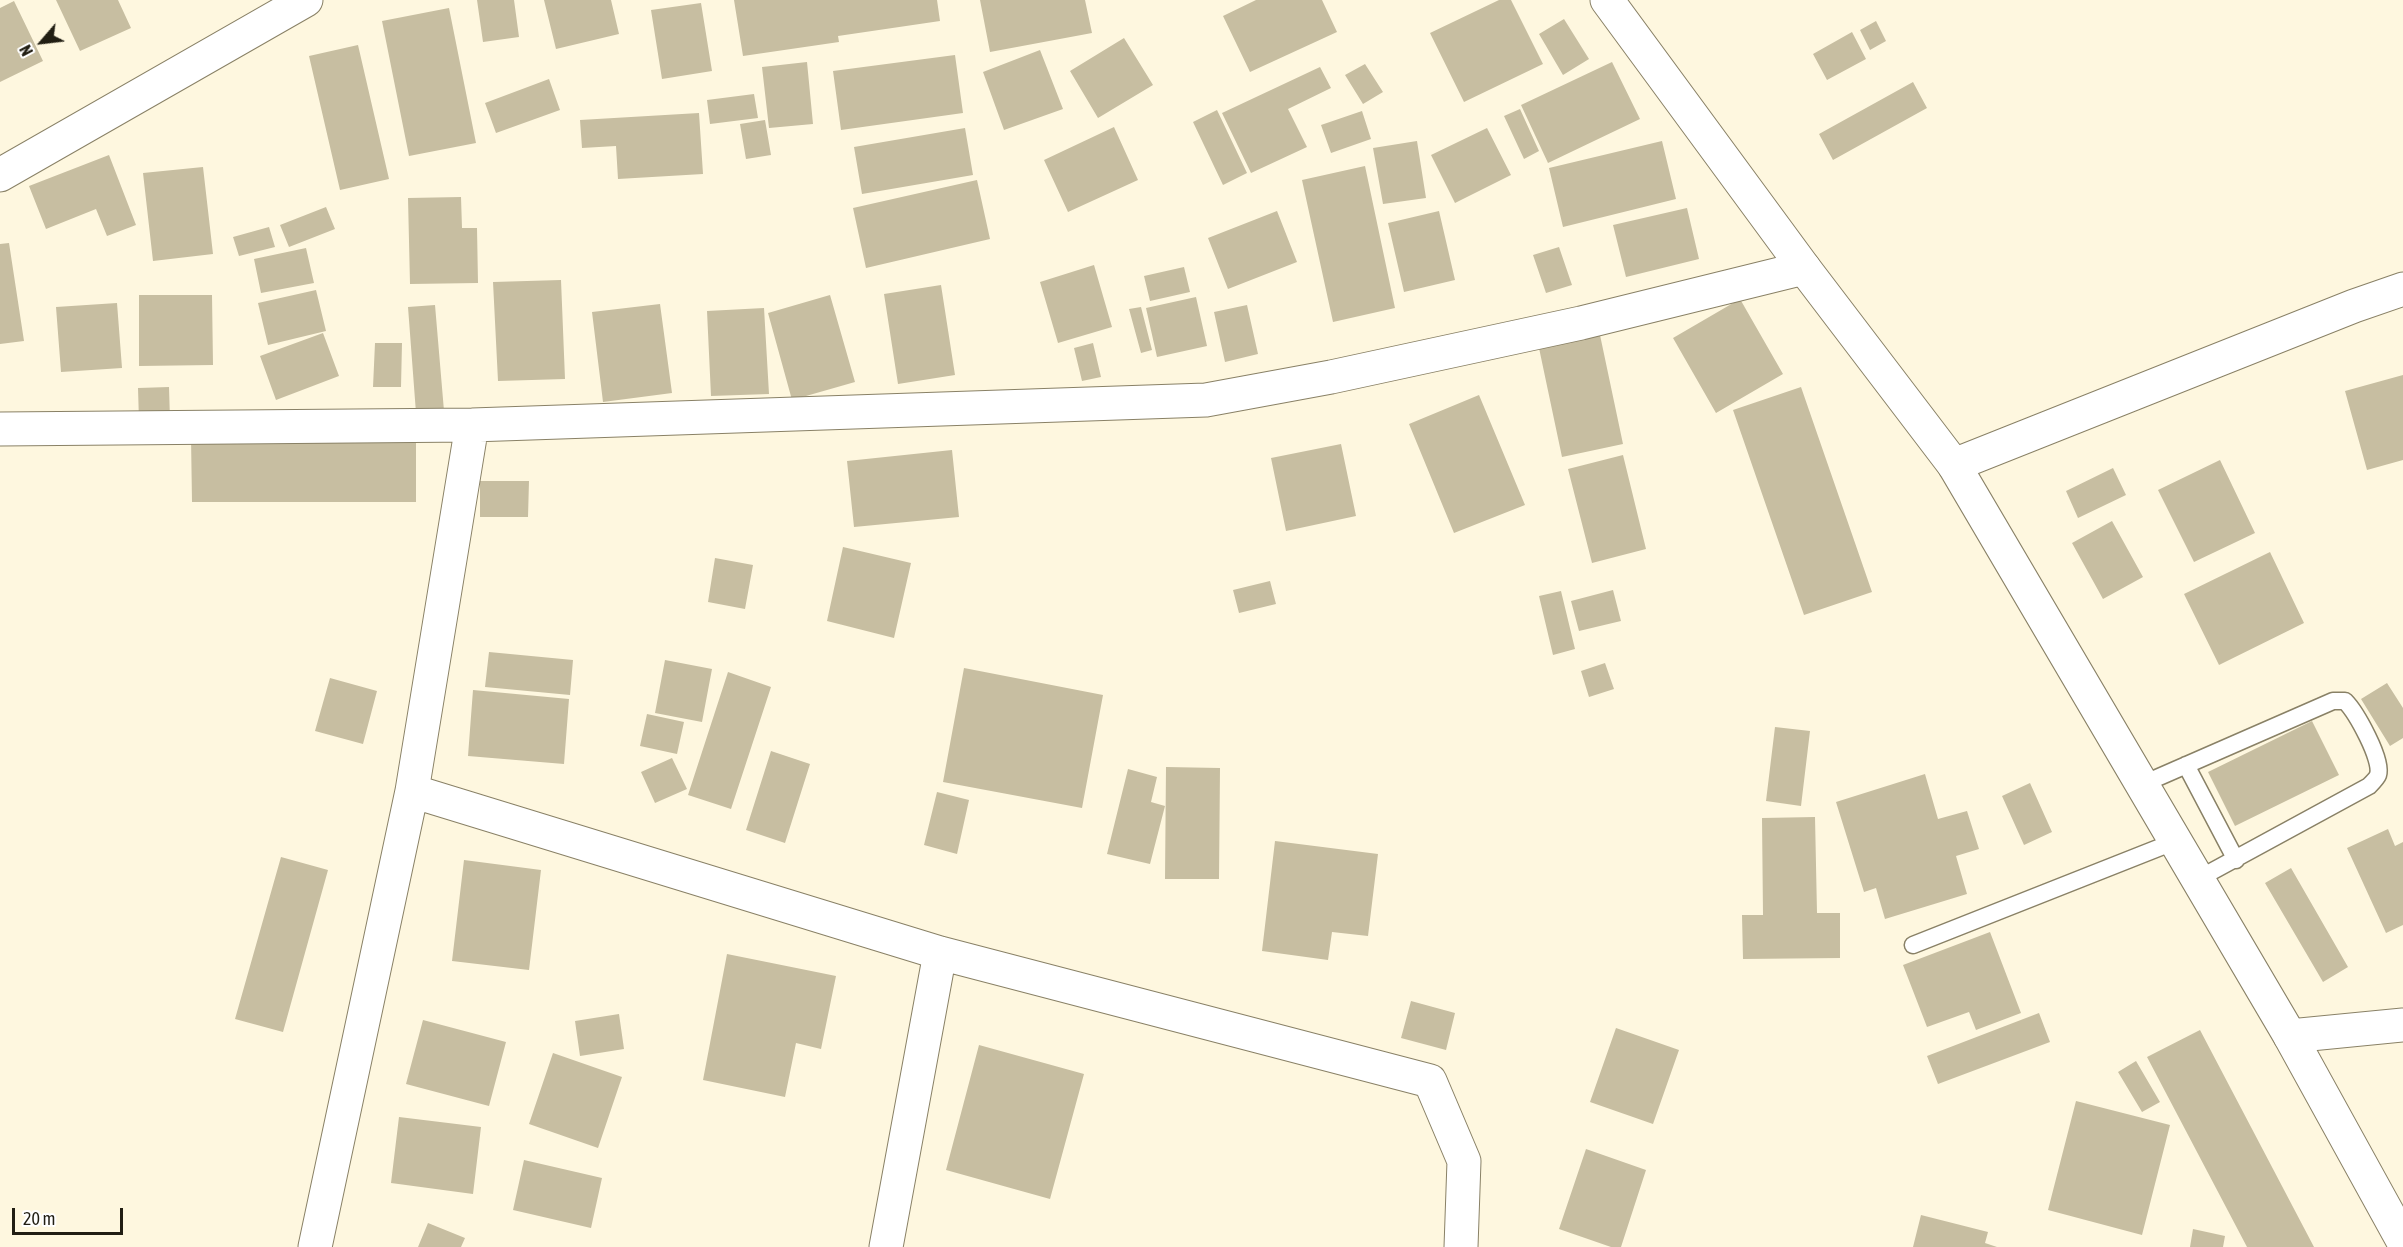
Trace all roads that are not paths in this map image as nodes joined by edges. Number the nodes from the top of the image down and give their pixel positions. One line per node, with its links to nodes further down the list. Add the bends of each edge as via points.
1 (306, 0): 3 (street)
2 (1607, 0): 4 (street)
3 (0, 175)
4 (1804, 268): 6 (street, via 1581,323 1206,400); 8 (street)
5 (2403, 289): 8 (street)
6 (472, 425): 7 (street); 11 (street)
7 (0, 429)
8 (1954, 465): 10 (street)
9 (2186, 765): 10 (lane); 13 (lane); 13 (lane, via 2333,701 2345,701 2353,709 2378,762 2378,775 2369,786)
10 (2144, 784): 12 (street)
11 (412, 791): 16 (street); 20 (street)
12 (2176, 841): 14 (street); 15 (lane)
13 (2236, 860): 14 (lane)
14 (2198, 879): 18 (street)
15 (1913, 945)
16 (940, 953): 21 (street); 22 (street, via 1430,1081 1464,1161)
17 (2403, 1024): 18 (street)
18 (2290, 1036): 19 (street)
19 (2403, 1240)
20 (315, 1247)
21 (886, 1247)
22 (1461, 1247)

